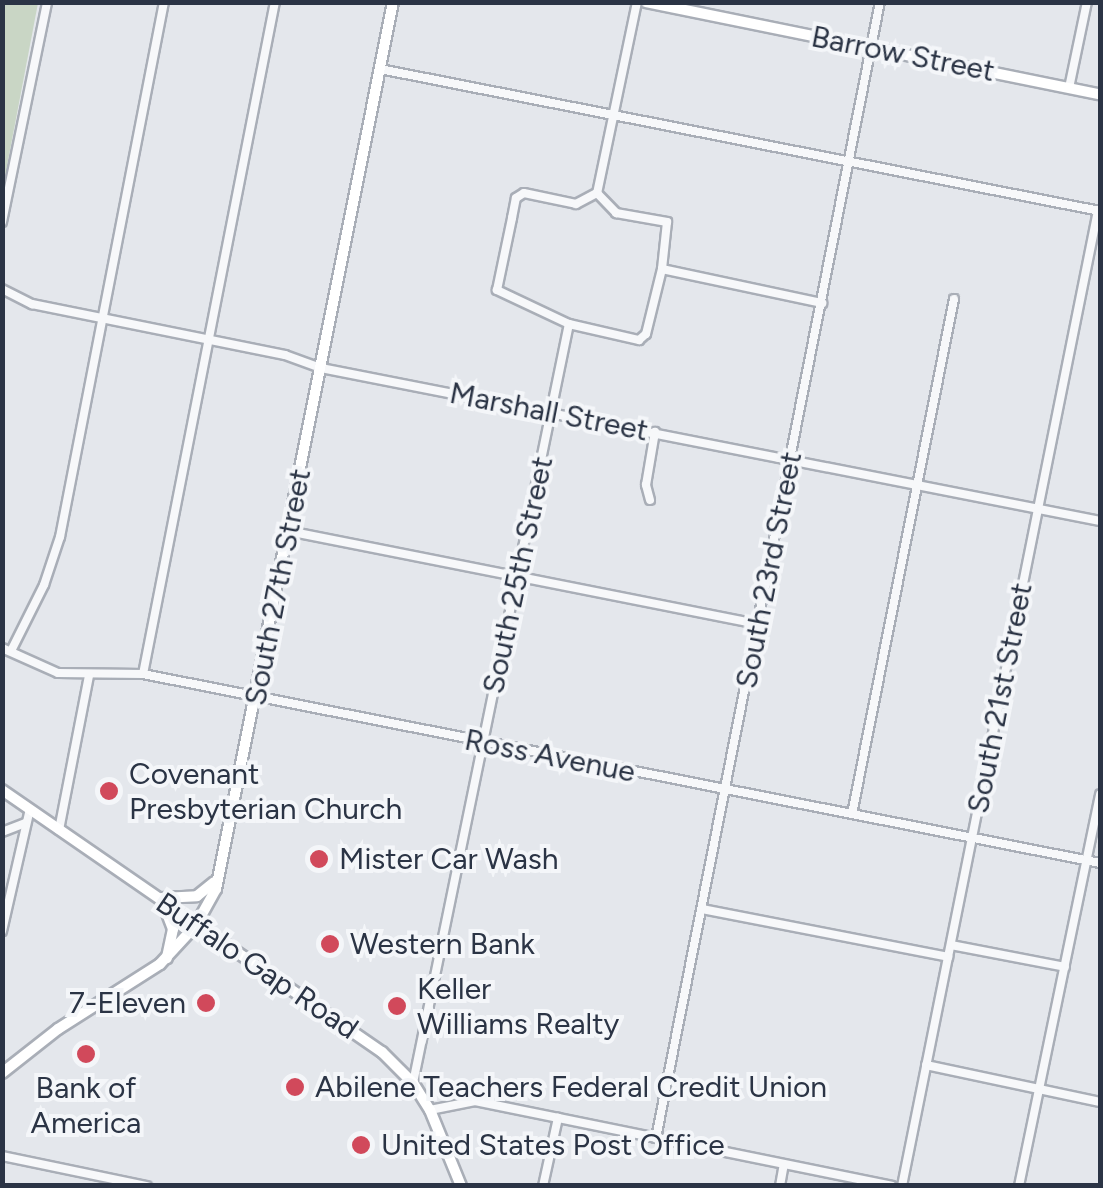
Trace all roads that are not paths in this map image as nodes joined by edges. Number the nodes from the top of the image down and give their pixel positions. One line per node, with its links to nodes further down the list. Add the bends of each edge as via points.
1 (47, 2): 17 (street)
2 (164, 2): 22 (street)
3 (274, 2): 24 (street)
4 (393, 2): 10 (main road, South 27th Street)
5 (636, 2): 13 (street)
6 (646, 2): 9 (main road, Barrow Street)
7 (880, 2): 9 (street, South 23rd Street)
8 (1087, 2): 11 (street)
9 (873, 48): 11 (main road, Barrow Street); 14 (street, South 23rd Street)
10 (380, 69): 13 (street); 25 (main road, South 27th Street)
11 (1069, 88): 12 (main road, Barrow Street)
12 (1100, 94)
13 (614, 115): 14 (street); 15 (street)
14 (850, 162): 16 (street); 21 (street, South 23rd Street)
15 (597, 194): 18 (street, via 616,213 668,222); 23 (street, via 576,204 524,193 516,198 498,290)
16 (1099, 211): 31 (street, South 21st Street)
17 (2, 222)
18 (662, 270): 21 (street); 23 (street, via 646,334 638,340)
19 (2, 289): 22 (street, Marshall Street, via 32,304)
20 (954, 298): 29 (street)
21 (822, 303): 28 (street, South 23rd Street)
22 (103, 318): 24 (street, Marshall Street); 36 (street, via 53,564)
23 (569, 324): 26 (street, South 25th Street)
24 (209, 340): 25 (street, Marshall Street); 37 (street)
25 (322, 368): 26 (street, Marshall Street); 33 (main road, South 27th Street)
26 (552, 413): 27 (street, Marshall Street); 34 (street, South 25th Street)
27 (655, 432): 28 (street, Marshall Street); 30 (street, via 646,485)
28 (791, 460): 29 (street, Marshall Street); 35 (street, South 23rd Street)
29 (917, 485): 31 (street, Marshall Street); 45 (street)
30 (650, 500)
31 (1038, 509): 32 (street, Marshall Street); 49 (street, South 21st Street)
32 (1100, 521)
33 (288, 531): 34 (street); 39 (main road, South 27th Street)
34 (517, 577): 35 (street); 40 (street, South 25th Street)
35 (758, 624): 42 (street, South 23rd Street)
36 (6, 650): 38 (street, Ross Avenue, via 58,673)
37 (142, 674): 38 (street, Ross Avenue); 39 (street, Ross Avenue)
38 (89, 676): 47 (street)
39 (256, 697): 40 (street, Ross Avenue); 52 (main road, South 27th Street)
40 (484, 743): 42 (street, Ross Avenue); 63 (street, South 25th Street)
41 (2, 790): 44 (main road, Buffalo Gap Road)
42 (725, 791): 45 (street, Ross Avenue); 54 (street, South 23rd Street)
43 (1100, 794): 50 (street)
44 (30, 808): 46 (street); 47 (main road, Buffalo Gap Road)
45 (852, 814): 49 (street, Ross Avenue)
46 (25, 823): 48 (street); 56 (street)
47 (59, 830): 53 (main road, Buffalo Gap Road)
48 (2, 832)
49 (972, 839): 50 (street, Ross Avenue); 57 (street, South 21st Street)
50 (1087, 860): 51 (street, Ross Avenue); 60 (street)
51 (1100, 863)
52 (218, 878): 53 (main road, via 197,896); 55 (main road, South 27th Street)
53 (159, 899): 55 (main road, Buffalo Gap Road); 58 (main road, via 172,929)
54 (702, 909): 59 (street); 68 (street, South 23rd Street)
55 (196, 926): 58 (main road, South 27th Street); 63 (main road, Buffalo Gap Road, via 382,1052)
56 (2, 931)
57 (950, 945): 59 (street, South 21st Street); 60 (street)
58 (167, 958): 62 (main road, South 27th Street)
59 (948, 958): 61 (street, South 21st Street)
60 (1065, 967): 64 (street)
61 (926, 1065): 64 (street); 76 (street, South 21st Street)
62 (2, 1073)
63 (414, 1083): 66 (main road, Buffalo Gap Road)
64 (1040, 1090): 65 (street); 77 (street)
65 (1100, 1102)
66 (430, 1110): 67 (street, via 475,1101); 72 (main road, Buffalo Gap Road)
67 (558, 1118): 68 (street); 73 (street)
68 (656, 1138): 70 (street)
69 (2, 1156): 71 (street)
70 (784, 1164): 74 (street); 75 (street)
71 (146, 1186)
72 (461, 1186)
73 (544, 1186)
74 (780, 1186)
75 (892, 1186)
76 (902, 1186)
77 (1019, 1186)

